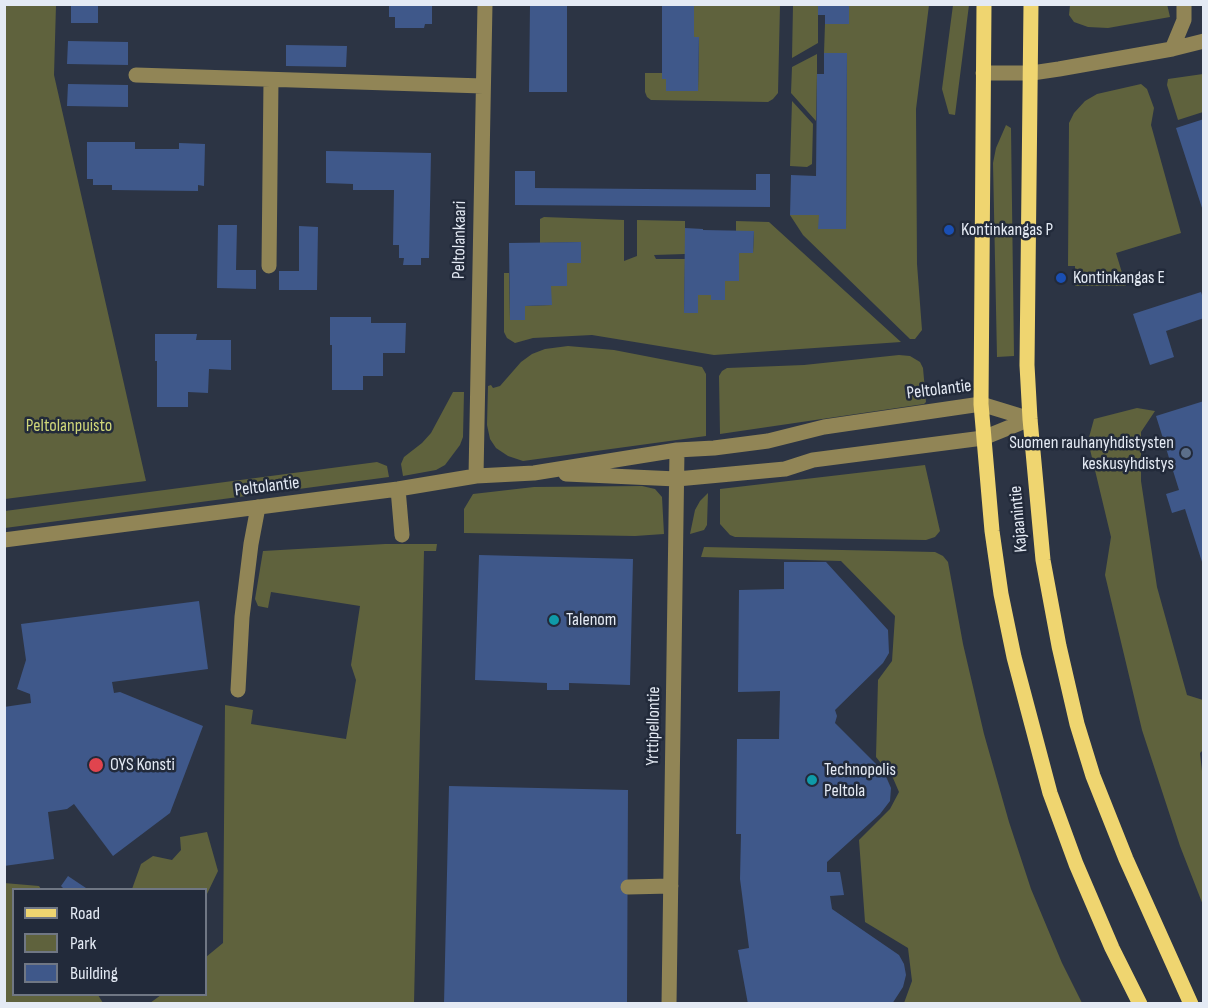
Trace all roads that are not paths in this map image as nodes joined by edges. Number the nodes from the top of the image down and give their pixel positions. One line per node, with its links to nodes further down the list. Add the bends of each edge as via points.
1 (485, 4): 12 (street, Peltolankaari)
2 (984, 4): 8 (main road, Kajaanintie)
3 (1031, 4): 9 (main road, Kajaanintie)
4 (1184, 4): 6 (street, via 1184,20)
5 (1203, 41): 6 (street)
6 (1172, 49): 7 (street); 9 (street)
7 (1203, 49)
8 (984, 73): 9 (street); 14 (main road, Kajaanintie)
9 (1032, 73): 15 (main road, Kajaanintie, via 1027,343)
10 (136, 75): 11 (street)
11 (271, 80): 12 (street); 13 (street)
12 (483, 86): 19 (street, Peltolankaari)
13 (269, 266)
14 (981, 404): 15 (street, Peltolantie); 16 (main road, Kajaanintie); 17 (street, Peltolantie, via 824,427 768,441)
15 (1030, 419): 16 (street, Peltolantie); 30 (main road, Kajaanintie, via 1042,560 1077,724 1110,820)
16 (983, 438): 20 (street, Peltolantie, via 813,460 785,469); 29 (main road, Kajaanintie, via 1001,594 1034,736 1076,864)
17 (677, 450): 18 (street, Peltolantie); 20 (street, Yrttipellontie)
18 (534, 473): 19 (street, Peltolantie); 20 (street, Peltolantie)
19 (476, 476): 21 (street, Peltolantie)
20 (677, 479): 26 (street, Yrttipellontie)
21 (398, 489): 22 (street, Peltolantie); 23 (street)
22 (258, 507): 24 (street, Peltolantie); 25 (street, via 242,618)
23 (402, 535)
24 (4, 540)
25 (238, 690)
26 (671, 886): 27 (street); 28 (street, Yrttipellontie)
27 (628, 887)
28 (669, 1004)
29 (1140, 1004)
30 (1191, 1004)

